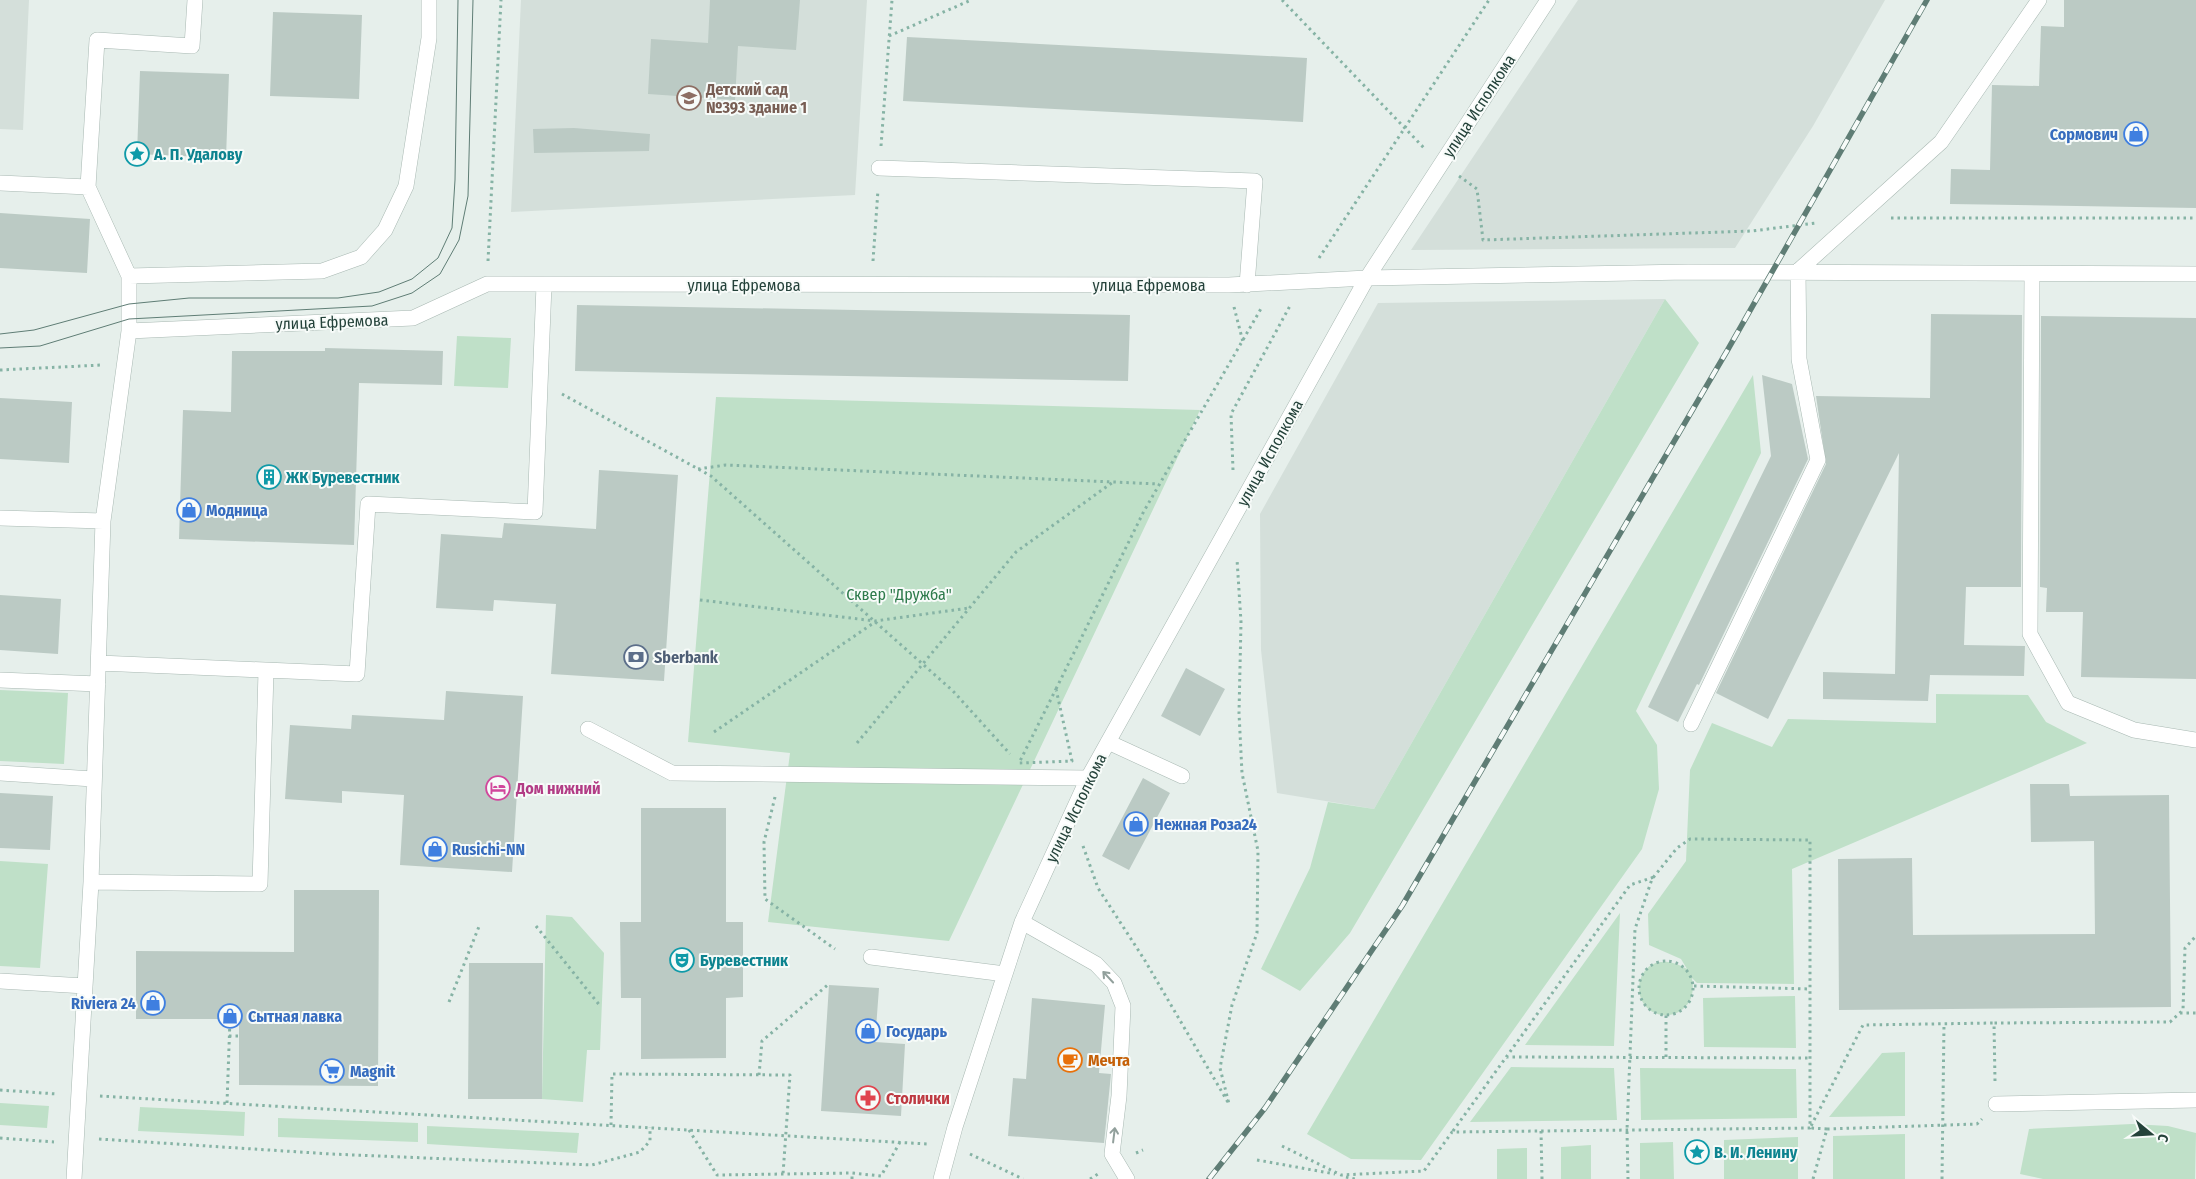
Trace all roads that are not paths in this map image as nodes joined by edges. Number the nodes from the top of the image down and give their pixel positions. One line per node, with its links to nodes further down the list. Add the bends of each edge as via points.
1 (195, 0): 7 (street, via 192,46 97,40)
2 (429, 0): 11 (street, via 429,38 406,186 385,230 361,257 322,271)
3 (1548, 0): 12 (street, улица Исполкома)
4 (2039, 0): 8 (street, via 1941,142)
5 (880, 168): 14 (street, via 1255,181)
6 (0, 182): 7 (street)
7 (88, 187): 11 (street)
8 (1798, 272): 10 (street, улица Ефремова); 12 (street, улица Ефремова); 22 (street, via 1799,359 1818,460)
9 (2196, 274): 10 (street, улица Ефремова)
10 (2032, 275): 24 (street, via 2030,634 2068,704 2134,730)
11 (129, 276): 15 (street)
12 (1367, 278): 14 (street, улица Ефремова); 25 (street, улица Исполкома)
13 (544, 285): 14 (street, улица Ефремова); 15 (street, улица Ефремова, via 487,284 413,318); 19 (street, via 535,512 368,504 357,674)
14 (1247, 285)
15 (129, 331): 17 (street)
16 (0, 518): 17 (street)
17 (103, 522): 18 (street)
18 (99, 663): 19 (street); 21 (street)
19 (266, 671): 30 (street, via 260,884)
20 (0, 680): 21 (street)
21 (98, 684): 29 (street)
22 (1691, 724)
23 (588, 729): 28 (street, via 672,773)
24 (2196, 740)
25 (1108, 742): 27 (street); 28 (street, улица Исполкома)
26 (0, 773): 29 (street)
27 (1182, 776)
28 (1088, 778): 31 (street, улица Исполкома)
29 (93, 779): 30 (street)
30 (91, 882): 35 (street)
31 (1022, 922): 33 (street, улица Исполкома); 40 (street, one-way to 31, via 1112,1154 1119,1096 1123,1006 1114,983 1096,964)
32 (870, 957): 33 (street)
33 (1005, 974): 39 (street, улица Исполкома)
34 (0, 981): 35 (street)
35 (85, 986): 38 (street)
36 (2196, 1100): 37 (street)
37 (1996, 1104)
38 (74, 1179)
39 (941, 1179)
40 (1127, 1179)

